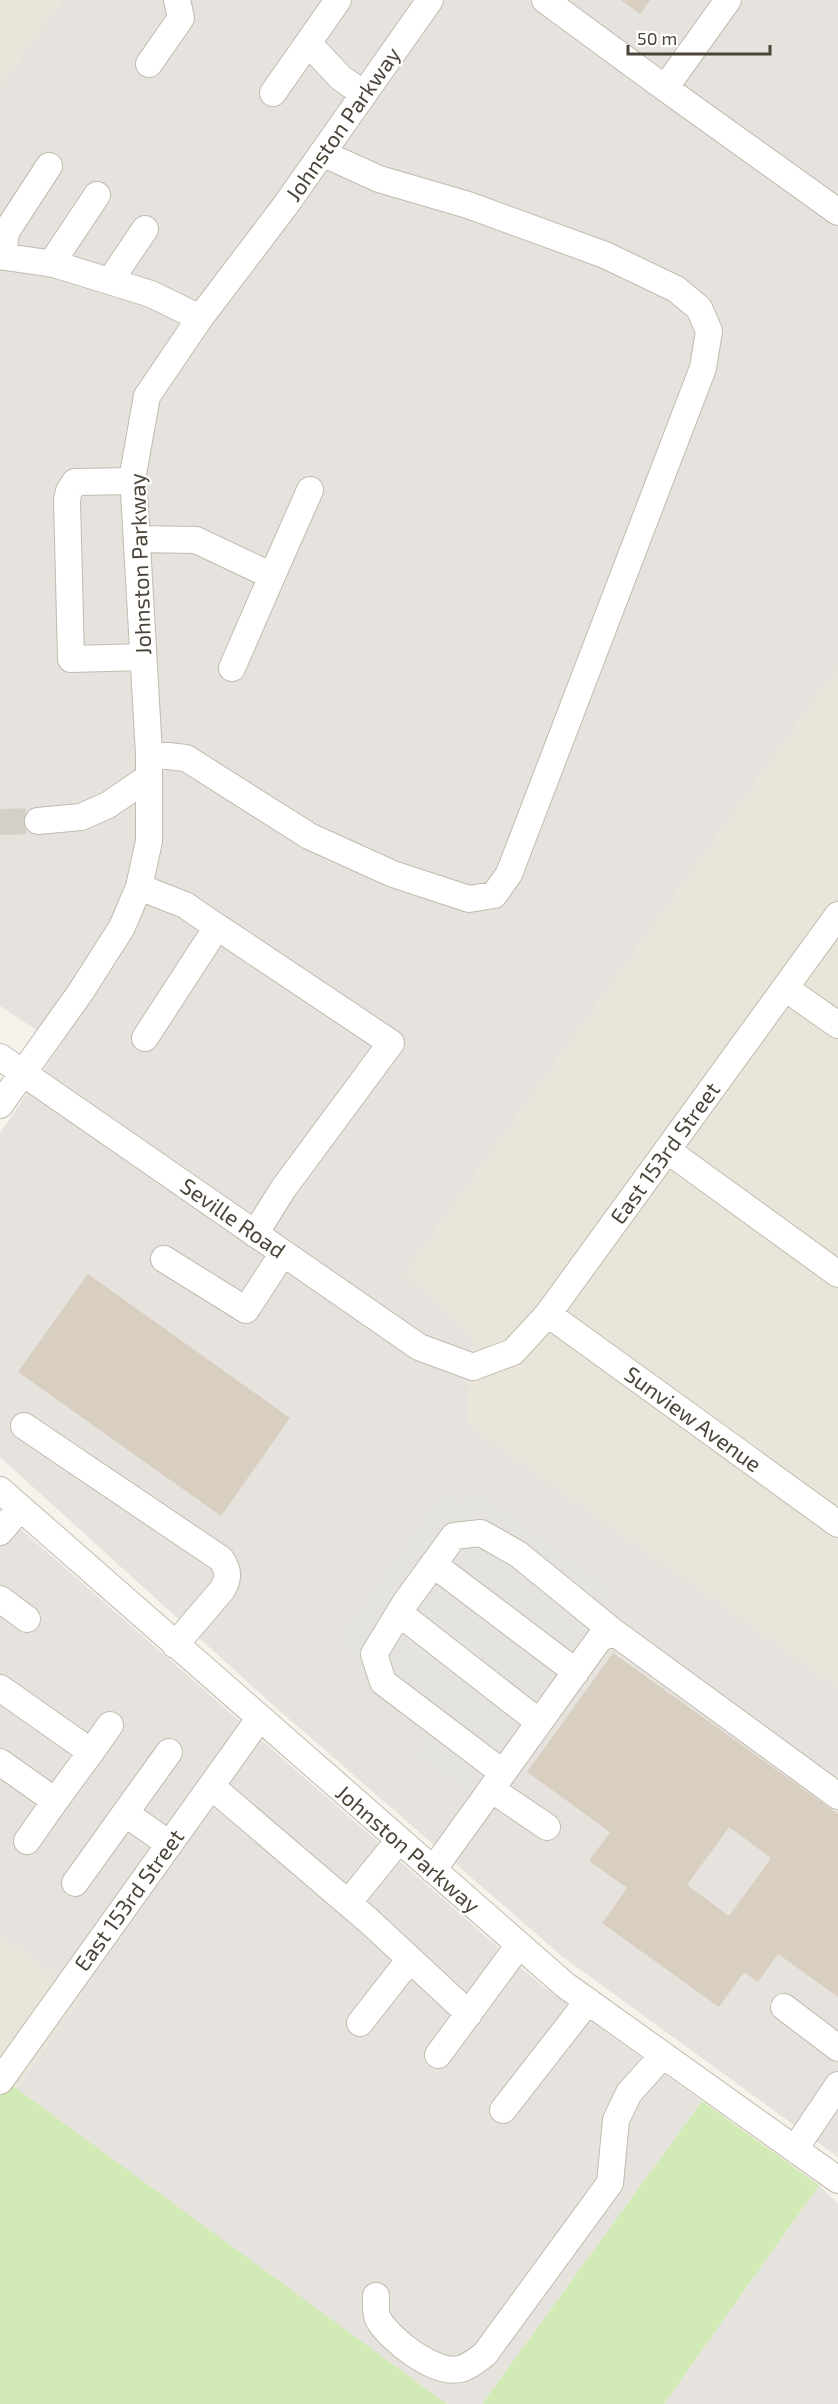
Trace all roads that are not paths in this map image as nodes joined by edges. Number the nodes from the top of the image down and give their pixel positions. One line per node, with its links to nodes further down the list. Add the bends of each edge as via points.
1 (177, 0): 7 (street, via 181,18)
2 (338, 0): 6 (street)
3 (430, 0): 10 (street, Johnston Parkway)
4 (544, 0): 8 (street)
5 (728, 0): 8 (street)
6 (308, 43): 9 (street); 10 (street, via 341,78)
7 (150, 64)
8 (666, 88): 14 (street)
9 (273, 93)
10 (364, 94): 11 (street, Johnston Parkway)
11 (322, 153): 19 (street, Johnston Parkway); 26 (street, via 379,179 468,205 605,255 676,289 699,308 709,331 703,368 510,873 494,895 470,898 393,874 309,836 186,758)
12 (49, 166): 16 (street, via 6,232)
13 (98, 195): 17 (street)
14 (838, 212)
15 (145, 229): 18 (street)
16 (2, 256): 17 (street)
17 (51, 264): 18 (street)
18 (110, 281): 19 (street, via 151,294)
19 (200, 318): 20 (street, Johnston Parkway, via 147,396)
20 (133, 480): 22 (street, Johnston Parkway); 24 (street, via 75,482 69,491 71,659)
21 (310, 490): 23 (street)
22 (137, 539): 23 (street, via 196,540); 24 (street, Johnston Parkway)
23 (272, 576): 25 (street)
24 (143, 657): 26 (street, Johnston Parkway)
25 (232, 668)
26 (149, 766): 27 (street, via 108,805 81,817); 28 (street, Johnston Parkway, via 149,841)
27 (38, 821)
28 (139, 887): 30 (street, via 185,905); 35 (street, Johnston Parkway, via 122,927)
29 (838, 915): 31 (street, East 153rd Street)
30 (216, 926): 33 (street); 38 (street, via 390,1043 283,1189)
31 (785, 988): 32 (street); 37 (street, East 153rd Street)
32 (838, 1025)
33 (145, 1038)
34 (0, 1057): 35 (street, Seville Road)
35 (23, 1073): 36 (street, Johnston Parkway); 38 (street, Seville Road)
36 (0, 1105)
37 (667, 1150): 41 (street); 42 (street, East 153rd Street)
38 (255, 1234): 39 (street, Seville Road)
39 (283, 1253): 40 (street, via 246,1310); 43 (street, Seville Road, via 419,1347)
40 (164, 1259)
41 (838, 1274)
42 (548, 1314): 43 (street, East 153rd Street, via 513,1352); 47 (street, Sunview Avenue)
43 (473, 1367)
44 (24, 1426): 54 (street, via 221,1560 228,1580)
45 (0, 1490): 46 (street, Johnston Parkway)
46 (20, 1508): 48 (street); 54 (street, Johnston Parkway)
47 (838, 1524)
48 (0, 1532)
49 (434, 1564): 51 (street); 53 (street, via 454,1536 481,1533 518,1554); 55 (street)
50 (0, 1599): 52 (street)
51 (399, 1613): 58 (street); 63 (street, via 374,1654 384,1682)
52 (27, 1619)
53 (615, 1633): 55 (street, via 600,1638); 65 (street)
54 (175, 1645): 57 (street, Johnston Parkway)
55 (576, 1672): 58 (street)
56 (0, 1688): 60 (street)
57 (259, 1719): 64 (street, East 153rd Street); 69 (street, Johnston Parkway)
58 (539, 1722): 63 (street)
59 (110, 1725): 60 (street)
60 (91, 1752): 66 (street)
61 (169, 1752): 67 (street)
62 (0, 1762): 66 (street)
63 (497, 1781): 68 (street); 72 (street)
64 (211, 1785): 71 (street, East 153rd Street); 74 (street)
65 (838, 1796)
66 (55, 1801): 70 (street)
67 (125, 1813): 71 (street); 73 (street)
68 (548, 1827)
69 (399, 1840): 72 (street, Johnston Parkway); 74 (street)
70 (27, 1841)
71 (169, 1844): 84 (street, East 153rd Street)
72 (433, 1870): 75 (street, Johnston Parkway)
73 (75, 1883)
74 (348, 1903): 76 (street)
75 (519, 1945): 77 (street, Johnston Parkway); 79 (street)
76 (410, 1959): 79 (street); 80 (street)
77 (588, 2001): 83 (street, Johnston Parkway); 86 (street)
78 (784, 2007): 81 (street)
79 (468, 2014): 82 (street)
80 (360, 2023)
81 (838, 2048)
82 (438, 2055)
83 (663, 2055): 87 (street, Johnston Parkway); 89 (street, via 629,2093 616,2120 610,2183 485,2354 460,2369 440,2367 415,2356 377,2317)
84 (1, 2079)
85 (838, 2085): 87 (street)
86 (503, 2110)
87 (795, 2150): 88 (street, Johnston Parkway)
88 (838, 2180)
89 (376, 2296)

